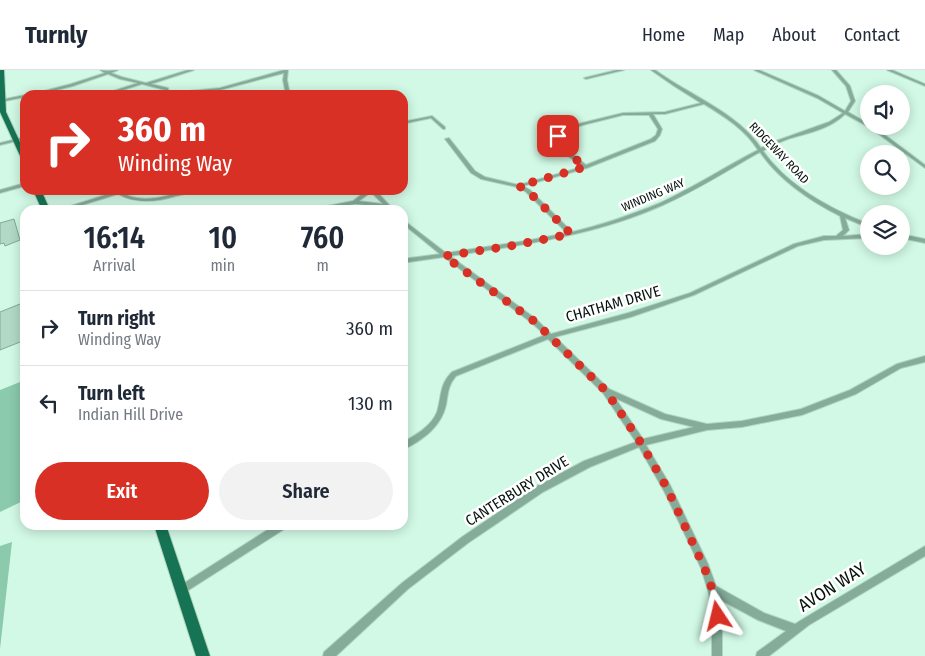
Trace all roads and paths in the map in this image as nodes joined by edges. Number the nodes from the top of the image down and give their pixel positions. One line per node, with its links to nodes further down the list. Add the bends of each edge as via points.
1 (102, 70): 10 (street)
2 (116, 70): 10 (street)
3 (192, 70): 13 (street)
4 (622, 70): 12 (street)
5 (653, 70): 22 (street, RIDGEWAY ROAD)
6 (756, 70): 23 (street)
7 (834, 70): 23 (street, via 851,90 853,101)
8 (889, 70): 14 (street)
9 (286, 71): 18 (street); 19 (street)
10 (108, 73): 13 (street); 15 (street)
11 (0, 74): 21 (main road)
12 (586, 78)
13 (144, 83): 16 (street); 17 (street)
14 (925, 85)
15 (48, 90)
16 (120, 90)
17 (167, 90)
18 (209, 90)
19 (288, 90)
20 (20, 97): 21 (street)
21 (1, 101): 24 (main road)
22 (705, 103): 25 (street); 35 (street, RIDGEWAY ROAD, via 745,130)
23 (847, 112): 26 (street); 35 (street, WINDING WAY, via 828,124)
24 (1, 113): 32 (main road)
25 (651, 114): 37 (street, via 659,126 657,137); 37 (street, via 619,115 560,132 557,139 560,146)
26 (860, 120)
27 (408, 122): 28 (street, via 432,117)
28 (444, 128)
29 (882, 135): 36 (street)
30 (20, 139): 32 (street)
31 (447, 139): 39 (street, via 479,176)
32 (17, 140): 33 (street); 34 (main road)
33 (0, 144)
34 (20, 148)
35 (761, 150): 51 (street, RIDGEWAY ROAD, via 800,190); 54 (street, WINDING WAY, via 673,199 629,217)
36 (924, 165)
37 (585, 167): 39 (street)
38 (20, 186): 40 (street)
39 (519, 186): 54 (street)
40 (0, 192)
41 (105, 195): 47 (street)
42 (126, 195): 43 (street, via 148,199)
43 (168, 195)
44 (364, 195): 46 (street)
45 (376, 195): 50 (street)
46 (355, 202): 48 (street); 49 (street)
47 (76, 205)
48 (341, 205)
49 (372, 205)
50 (386, 205)
51 (842, 216): 52 (street, RIDGEWAY ROAD); 55 (street, via 846,230)
52 (860, 223)
53 (408, 225): 59 (street)
54 (571, 234): 59 (street, WINDING WAY)
55 (839, 236): 56 (street, CHATHAM DRIVE); 61 (street, CHATHAM DRIVE, via 796,246 715,285 658,306)
56 (860, 236)
57 (910, 238): 58 (street)
58 (925, 241)
59 (444, 256): 60 (street, WINDING WAY); 61 (street, via 502,296)
60 (408, 260)
61 (551, 336): 63 (street); 65 (street, CHATHAM DRIVE, via 454,374 445,384 441,410 432,426)
62 (925, 358): 64 (street, CANTERBURY DRIVE, via 899,366 853,392 802,412 742,424)
63 (606, 391): 64 (street, via 664,417); 66 (street)
64 (707, 426): 66 (street, CANTERBURY DRIVE)
65 (408, 443)
66 (641, 443): 70 (street, via 693,541); 74 (street, CANTERBURY DRIVE, via 586,464 525,499 405,586)
67 (162, 530): 71 (main road)
68 (274, 530): 71 (street)
69 (925, 551): 72 (street, AVON WAY)
70 (712, 589): 72 (street, via 761,617); 75 (street, via 718,616)
71 (182, 590): 73 (main road)
72 (796, 630): 76 (street, AVON WAY)
73 (203, 656)
74 (328, 656)
75 (717, 656)
76 (761, 656)

